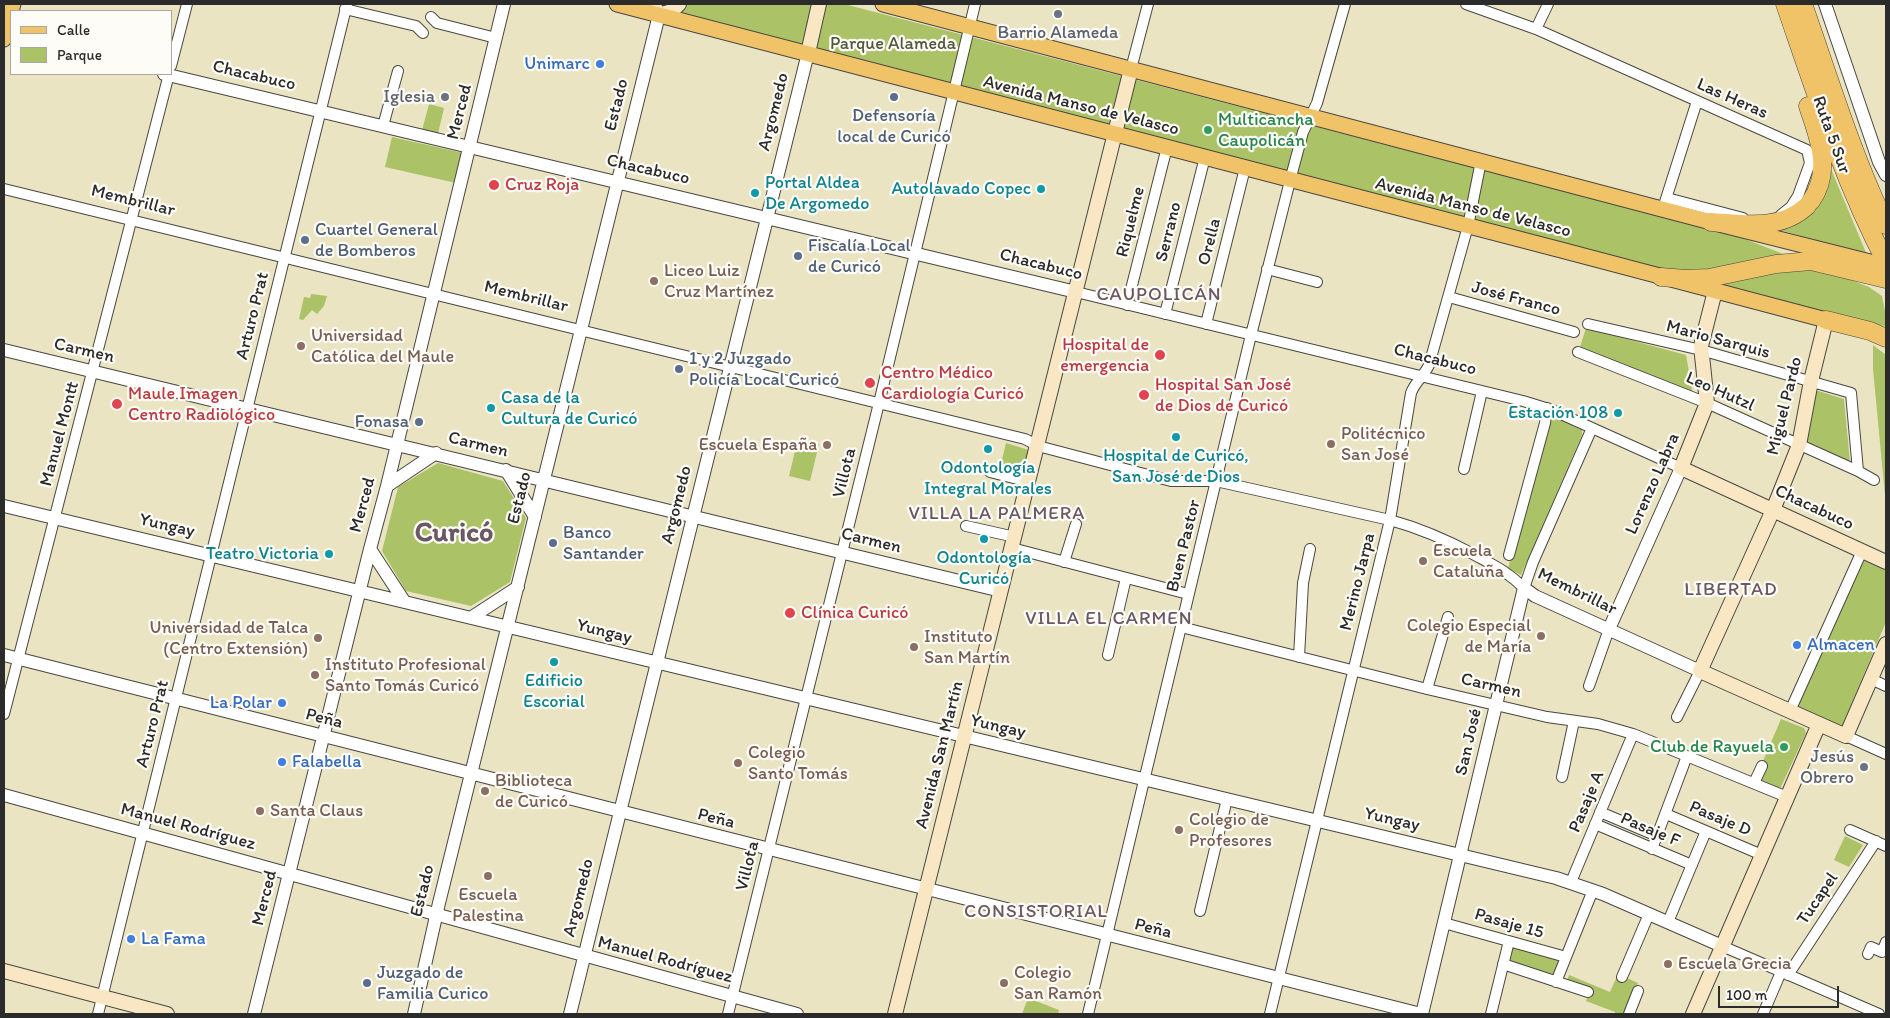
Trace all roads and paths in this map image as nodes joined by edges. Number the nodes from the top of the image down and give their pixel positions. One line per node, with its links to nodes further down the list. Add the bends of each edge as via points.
1 (187, 4): 28 (street, Manuel Montt)
2 (504, 4): 26 (street, Merced)
3 (617, 4): 18 (main road, Avenida Manso de Velasco)
4 (680, 4): 18 (main road, via 672,11)
5 (818, 4): 27 (main road, Argomedo)
6 (883, 4): 22 (main road)
7 (975, 4): 22 (street, Villota)
8 (1148, 4): 29 (street)
9 (1345, 4): 36 (street, Buen Pastor, via 1317,103)
10 (1466, 4): 23 (street, Las Heras)
11 (1548, 4): 23 (street)
12 (1781, 4): 51 (highway, via 1795,68 1822,152 1819,189 1809,203 1790,218 1768,224)
13 (1785, 4): 56 (highway, Ruta 5 Sur, via 1833,143)
14 (1803, 4): 21 (highway, Ruta 5 Sur)
15 (1807, 4): 21 (highway)
16 (1826, 4): 44 (street, via 1879,162)
17 (346, 6): 24 (street, via 416,26); 35 (street, Arturo Prat)
18 (656, 9): 27 (main road, Avenida Manso de Velasco); 46 (street, Estado)
19 (431, 17): 26 (street, via 438,24)
20 (10, 18): 25 (main road)
21 (1810, 22): 52 (highway, Ruta 5 Sur, via 1854,149)
22 (970, 26): 29 (main road); 33 (street, Villota)
23 (1536, 29): 34 (street, Las Heras)
24 (423, 33)
25 (6, 37)
26 (496, 38): 39 (street, Merced)
27 (808, 53): 33 (main road, Avenida Manso de Velasco); 49 (street, Argomedo)
28 (172, 58)
29 (1130, 69): 36 (main road); 38 (main road, Avenida San Martín)
30 (398, 71): 37 (street)
31 (172, 73): 35 (street, Chacabuco)
32 (167, 75): 50 (street, Manuel Montt)
33 (954, 92): 38 (main road, Avenida Manso de Velasco); 54 (street, Villota)
34 (1697, 101): 48 (street); 48 (street, Las Heras, via 1807,150 1810,163 1798,196 1791,207 1775,218 1754,220)
35 (320, 111): 37 (street, Chacabuco); 55 (street, Arturo Prat)
36 (1310, 116): 42 (main road); 45 (street, Buen Pastor)
37 (383, 126): 39 (street, Chacabuco)
38 (1114, 134): 40 (main road, Avenida Manso de Velasco); 63 (main road, Avenida San Martín)
39 (469, 147): 46 (street, Chacabuco); 64 (street, Merced)
40 (1167, 147): 41 (main road, Avenida Manso de Velasco); 66 (street, Riquelme)
41 (1205, 157): 43 (main road, Avenida Manso de Velasco); 67 (street, Serrano)
42 (1481, 161): 48 (main road); 53 (street, Merino Jarpa)
43 (1245, 168): 45 (main road, Avenida Manso de Velasco); 69 (street, Orella)
44 (1886, 174)
45 (1290, 180): 53 (main road, Avenida Manso de Velasco); 58 (street, Buen Pastor)
46 (618, 182): 49 (street, Chacabuco); 71 (street, Estado)
47 (4, 189): 50 (street, Membrillar)
48 (1664, 203): 51 (main road)
49 (767, 218): 54 (street, Chacabuco); 78 (street, Argomedo)
50 (132, 221): 55 (street, Membrillar); 79 (street, Manuel Montt)
51 (1711, 222): 57 (main road)
52 (1886, 225)
53 (1468, 226): 59 (main road, Avenida Manso de Velasco); 65 (street, Merino Jarpa)
54 (915, 254): 63 (street, Chacabuco); 83 (street, Villota)
55 (284, 258): 64 (street, Membrillar); 85 (street, Arturo Prat)
56 (1886, 262)
57 (1886, 266)
58 (1268, 269): 61 (street); 73 (street, Buen Pastor)
59 (1661, 277): 62 (highway)
60 (1886, 279): 62 (highway, via 1820,262 1803,261 1776,264)
61 (1317, 282)
62 (1717, 284): 68 (main road); 76 (main road, Lorenzo Labra)
63 (1076, 292): 66 (street, Chacabuco); 90 (main road, Avenida San Martín)
64 (434, 294): 71 (street, Membrillar); 88 (street, Merced)
65 (1448, 297): 72 (street, José Franco); 80 (street, Merino Jarpa, via 1429,364)
66 (1127, 305): 67 (street, Chacabuco)
67 (1165, 314): 69 (street, Chacabuco)
68 (1826, 320): 74 (highway); 81 (main road, Miguel Pardo)
69 (1206, 324): 73 (street, Chacabuco)
70 (1588, 324): 76 (street, Mario Sarquis)
71 (581, 330): 78 (street, Membrillar); 97 (street, Estado)
72 (1574, 332)
73 (1251, 335): 80 (street, Chacabuco); 99 (street, Buen Pastor)
74 (1886, 338)
75 (4, 350): 79 (street, Carmen)
76 (1701, 350): 81 (street, Mario Sarquis); 84 (main road, Lorenzo Labra)
77 (1578, 352): 84 (street, Leo Hutzl)
78 (730, 366): 83 (street, Membrillar); 104 (street, Argomedo)
79 (93, 371): 85 (street, Carmen); 106 (street, Manuel Montt)
80 (1422, 376): 82 (street, Chacabuco); 107 (street, Merino Jarpa, via 1411,393)
81 (1811, 381): 89 (main road, Miguel Pardo); 95 (street, Mario Sarquis, via 1851,393)
82 (1482, 391): 86 (street, Chacabuco); 93 (street)
83 (879, 403): 90 (street, Membrillar, via 1029,440); 114 (street, Villota)
84 (1707, 403): 89 (street, Leo Hutzl); 92 (main road, Lorenzo Labra)
85 (247, 408): 88 (street, Carmen); 115 (street, Arturo Prat)
86 (1547, 408): 87 (street, Chacabuco); 116 (street)
87 (1592, 428): 92 (street, Chacabuco); 121 (street, San José)
88 (397, 444): 91 (street, Carmen); 101 (street, Merced)
89 (1799, 445): 95 (street, Leo Hutzl); 103 (main road, Miguel Pardo)
90 (1038, 446): 99 (street, Membrillar, via 1171,481); 100 (main road, Avenida San Martín)
91 (436, 453): 94 (street, Carmen); 101 (street)
92 (1682, 468): 103 (main road, Chacabuco); 130 (street, Lorenzo Labra)
93 (1464, 469)
94 (506, 470): 97 (street, Carmen); 105 (street)
95 (1858, 471): 98 (street, Leo Hutzl)
96 (990, 472): 100 (street)
97 (544, 479): 104 (street, Carmen); 105 (street, Estado)
98 (1874, 480)
99 (1216, 481): 107 (street, Membrillar); 124 (street, Buen Pastor)
100 (1029, 482): 110 (main road, Avenida San Martín)
101 (387, 486): 111 (street, Merced)
102 (4, 506): 106 (street, Yungay)
103 (1773, 510): 113 (main road, Chacabuco); 138 (main road, Miguel Pardo)
104 (693, 516): 114 (street, Carmen); 136 (street, Argomedo)
105 (535, 517): 120 (street, Estado)
106 (55, 518): 115 (street, Yungay); 135 (street, Manuel Montt)
107 (1390, 520): 121 (street, Membrillar, via 1448,541 1508,572); 137 (street, Merino Jarpa)
108 (1076, 524): 117 (street)
109 (966, 526): 110 (street)
110 (1013, 543): 117 (street); 123 (main road, Avenida San Martín)
111 (370, 549): 122 (street, Merced); 125 (street)
112 (1310, 549): 134 (street, via 1303,583)
113 (1862, 551): 118 (main road, Chacabuco); 146 (street)
114 (843, 552): 123 (street, Carmen); 143 (street, Villota)
115 (211, 555): 122 (street, Yungay); 144 (street, Arturo Prat)
116 (1509, 555)
117 (1064, 562): 119 (street)
118 (1886, 562)
119 (1126, 578): 124 (street); 133 (street)
120 (518, 587): 126 (street); 128 (street, Estado)
121 (1524, 588): 130 (street, Membrillar); 145 (street, San José)
122 (360, 590): 125 (street, Yungay); 153 (street, Merced)
123 (1001, 591): 154 (main road, Avenida San Martín)
124 (1188, 594): 129 (street, Buen Pastor)
125 (404, 601): 126 (street, Yungay)
126 (472, 617): 128 (street, Yungay)
127 (1448, 617): 142 (street)
128 (509, 626): 136 (street, Yungay); 158 (street, Estado)
129 (1181, 627): 134 (street, Carmen); 160 (street, Buen Pastor)
130 (1609, 629): 138 (street, Membrillar); 140 (street, Lorenzo Labra)
131 (1886, 644): 139 (main road)
132 (4, 655): 135 (street, Peña)
133 (1108, 655)
134 (1299, 657): 137 (street, Carmen)
135 (18, 659): 144 (street, Peña); 147 (street, Manuel Montt)
136 (657, 662): 143 (street, Yungay); 165 (street, Argomedo)
137 (1353, 670): 142 (street, Carmen); 168 (street, Merino Jarpa)
138 (1700, 670): 146 (main road, Membrillar); 148 (street, Miguel Pardo)
139 (1871, 679): 141 (street); 152 (main road)
140 (1589, 686)
141 (1886, 686)
142 (1427, 689): 145 (street, Carmen)
143 (806, 698): 154 (street, Yungay); 177 (street, Villota)
144 (175, 699): 153 (street, Peña); 172 (street, Arturo Prat)
145 (1495, 705): 149 (street, Carmen); 178 (street, San José)
146 (1790, 711): 150 (main road, Membrillar)
147 (4, 714)
148 (1677, 717)
149 (1574, 721): 151 (street, Carmen); 159 (street)
150 (1819, 724): 152 (main road, Membrillar); 163 (main road)
151 (1634, 734): 156 (street, Carmen); 166 (street, Pasaje A)
152 (1846, 736): 155 (street, Membrillar)
153 (323, 737): 158 (street, Peña); 181 (street, Merced)
154 (964, 737): 160 (street, Yungay); 183 (main road, Avenida San Martín)
155 (1886, 754)
156 (1687, 756): 161 (street, Carmen); 167 (street)
157 (1762, 766): 161 (street)
158 (471, 774): 165 (street, Peña); 186 (street, Estado)
159 (1562, 777)
160 (1144, 780): 164 (street, Yungay); 190 (street, Buen Pastor)
161 (1754, 783): 163 (street, Carmen)
162 (4, 795): 172 (street, Manuel Rodríguez)
163 (1787, 797): 179 (main road)
164 (1227, 799): 168 (street, Yungay); 185 (street)
165 (620, 812): 177 (street, Peña); 195 (street, Argomedo)
166 (1600, 812): 169 (street, Pasaje A); 173 (street, Pasaje F)
167 (1666, 814): 171 (street, Pasaje D); 173 (street)
168 (1317, 821): 178 (street, Yungay); 201 (street, Merino Jarpa)
169 (1595, 824): 176 (street, Pasaje F); 182 (street, Pasaje A)
170 (1850, 830): 174 (street)
171 (1706, 831): 179 (street, Pasaje D); 180 (street)
172 (142, 833): 181 (street, Manuel Rodríguez); 206 (street, Arturo Prat)
173 (1657, 836): 176 (street)
174 (1876, 841): 175 (street); 199 (street, Tucapel)
175 (1886, 846)
176 (1652, 849): 180 (street, Pasaje F)
177 (769, 850): 183 (street, Peña); 205 (street, Villota)
178 (1460, 854): 182 (street, Yungay); 189 (street, San José)
179 (1762, 854): 193 (main road)
180 (1692, 865): 188 (street)
181 (289, 873): 186 (street, Manuel Rodríguez); 210 (street, Merced)
182 (1571, 882): 184 (street, Yungay)
183 (926, 890): 190 (street, Peña); 215 (main road, Avenida San Martín)
184 (1593, 890): 187 (street, Yungay); 196 (street)
185 (1200, 911)
186 (436, 914): 195 (street, Manuel Rodríguez); 211 (street, Estado)
187 (1649, 914): 188 (street, Yungay); 200 (street)
188 (1668, 922): 193 (street, Yungay)
189 (1444, 923): 191 (street, Pasaje 15); 218 (street, San José)
190 (1107, 935): 201 (street, Peña); 216 (street, Buen Pastor)
191 (1509, 941): 196 (street, Pasaje 15); 197 (street)
192 (1886, 944): 194 (street, via 1882,952 1871,947)
193 (1722, 946): 199 (street, Yungay); 221 (main road)
194 (1868, 954)
195 (584, 956): 205 (street, Manuel Rodríguez); 212 (street, Argomedo)
196 (1566, 957): 202 (street)
197 (1503, 964): 202 (street); 219 (street)
198 (4, 971): 206 (main road)
199 (1784, 973): 207 (street, Yungay); 222 (street)
200 (1622, 977)
201 (1279, 978): 217 (street, Merino Jarpa); 218 (street, Peña)
202 (1556, 982): 204 (street)
203 (1638, 991): 220 (street)
204 (1588, 992)
205 (733, 996): 213 (street, Villota); 214 (street, Manuel Rodríguez)
206 (102, 997): 208 (street, Arturo Prat); 209 (main road)
207 (1861, 1011): 223 (street, Yungay)
208 (98, 1014)
209 (167, 1014)
210 (254, 1014)
211 (414, 1014)
212 (570, 1014)
213 (728, 1014)
214 (797, 1014)
215 (895, 1014)
216 (1088, 1014)
217 (1270, 1014)
218 (1421, 1014)
219 (1490, 1014)
220 (1629, 1014)
221 (1693, 1014)
222 (1763, 1014)
223 (1879, 1014)

